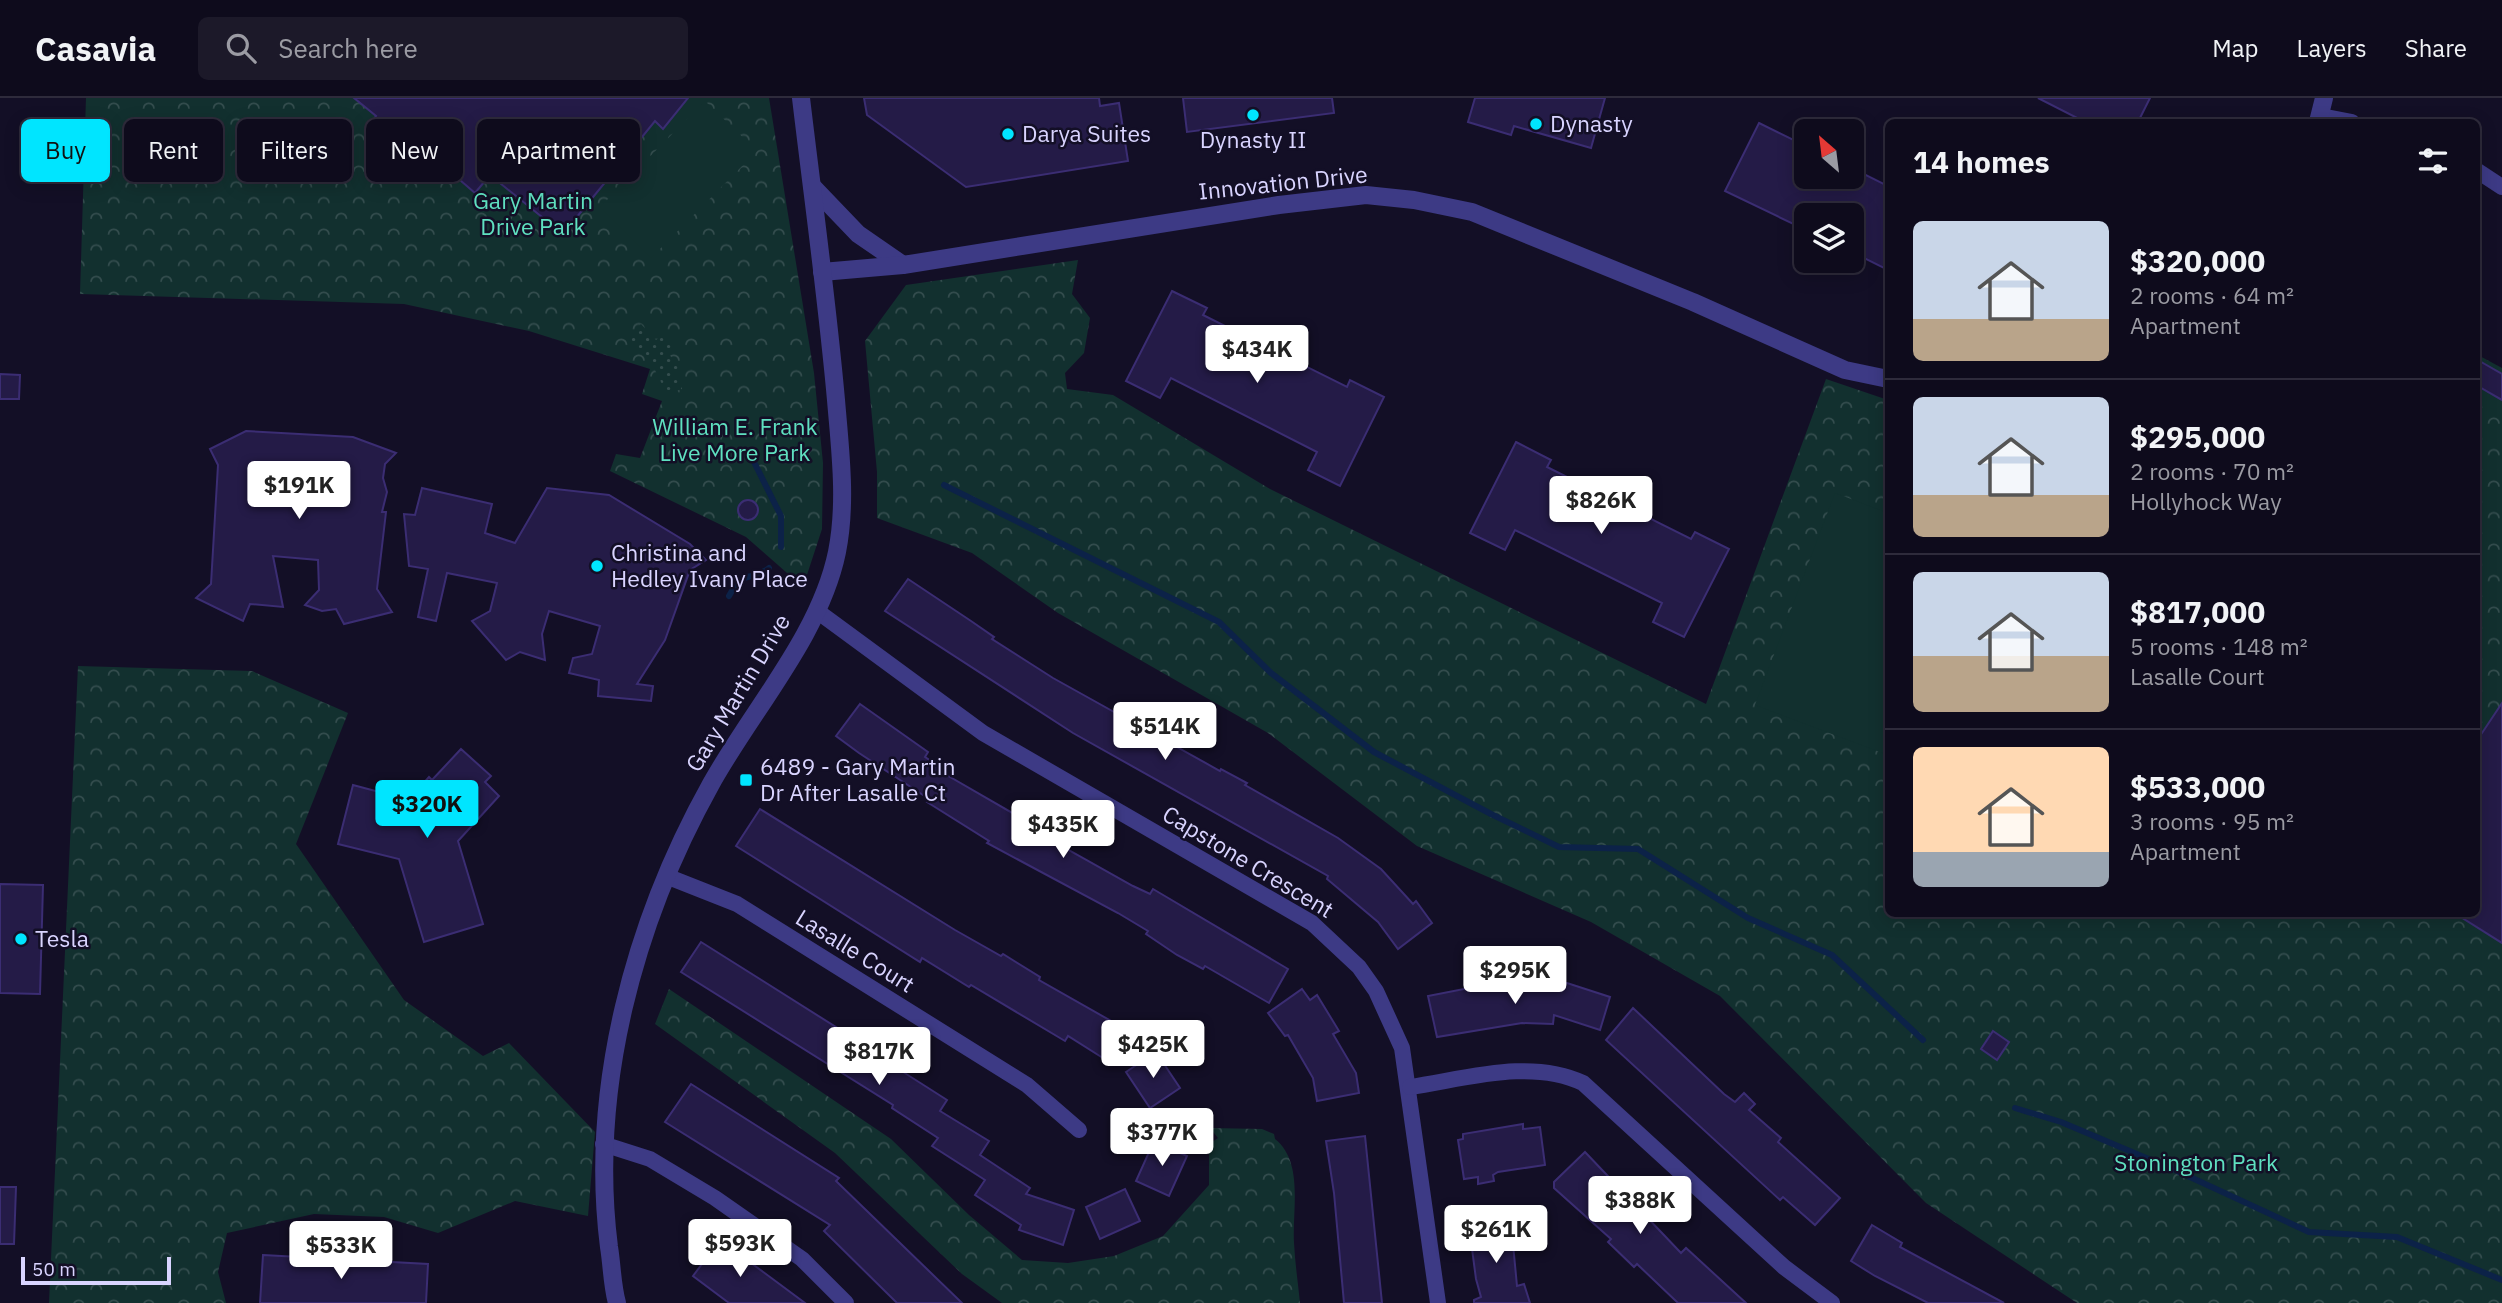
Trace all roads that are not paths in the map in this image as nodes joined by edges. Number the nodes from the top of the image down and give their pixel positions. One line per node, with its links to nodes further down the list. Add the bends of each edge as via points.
1 (801, 98): 5 (street, Gary Martin Drive)
2 (2324, 98): 3 (street)
3 (2319, 119)
4 (2480, 173): 6 (street)
5 (812, 186): 7 (street, via 858,234); 8 (street, Gary Martin Drive)
6 (2502, 187)
7 (903, 265): 8 (street, Innovation Drive); 9 (street, Innovation Drive, via 1279,205 1366,195 1414,200 1472,212 1845,370)
8 (822, 272): 10 (street, Gary Martin Drive, via 842,476 837,551)
9 (1885, 378)
10 (817, 611): 11 (street, Gary Martin Drive, via 711,784); 12 (street, Capstone Crescent, via 983,733 1312,923 1352,960 1376,992 1402,1048)
11 (666, 876): 13 (street, Lasalle Court, via 749,911 1027,1085); 14 (street, Gary Martin Drive, via 628,995 610,1077)
12 (1410, 1087): 17 (street, Capstone Crescent); 18 (street, via 1542,1070 1583,1083 1784,1267)
13 (1079, 1130)
14 (603, 1144): 15 (street, Gary Martin Drive, via 606,1224); 16 (street, via 650,1159 715,1198 802,1259)
15 (617, 1303)
16 (846, 1303)
17 (1438, 1303)
18 (1832, 1303)

